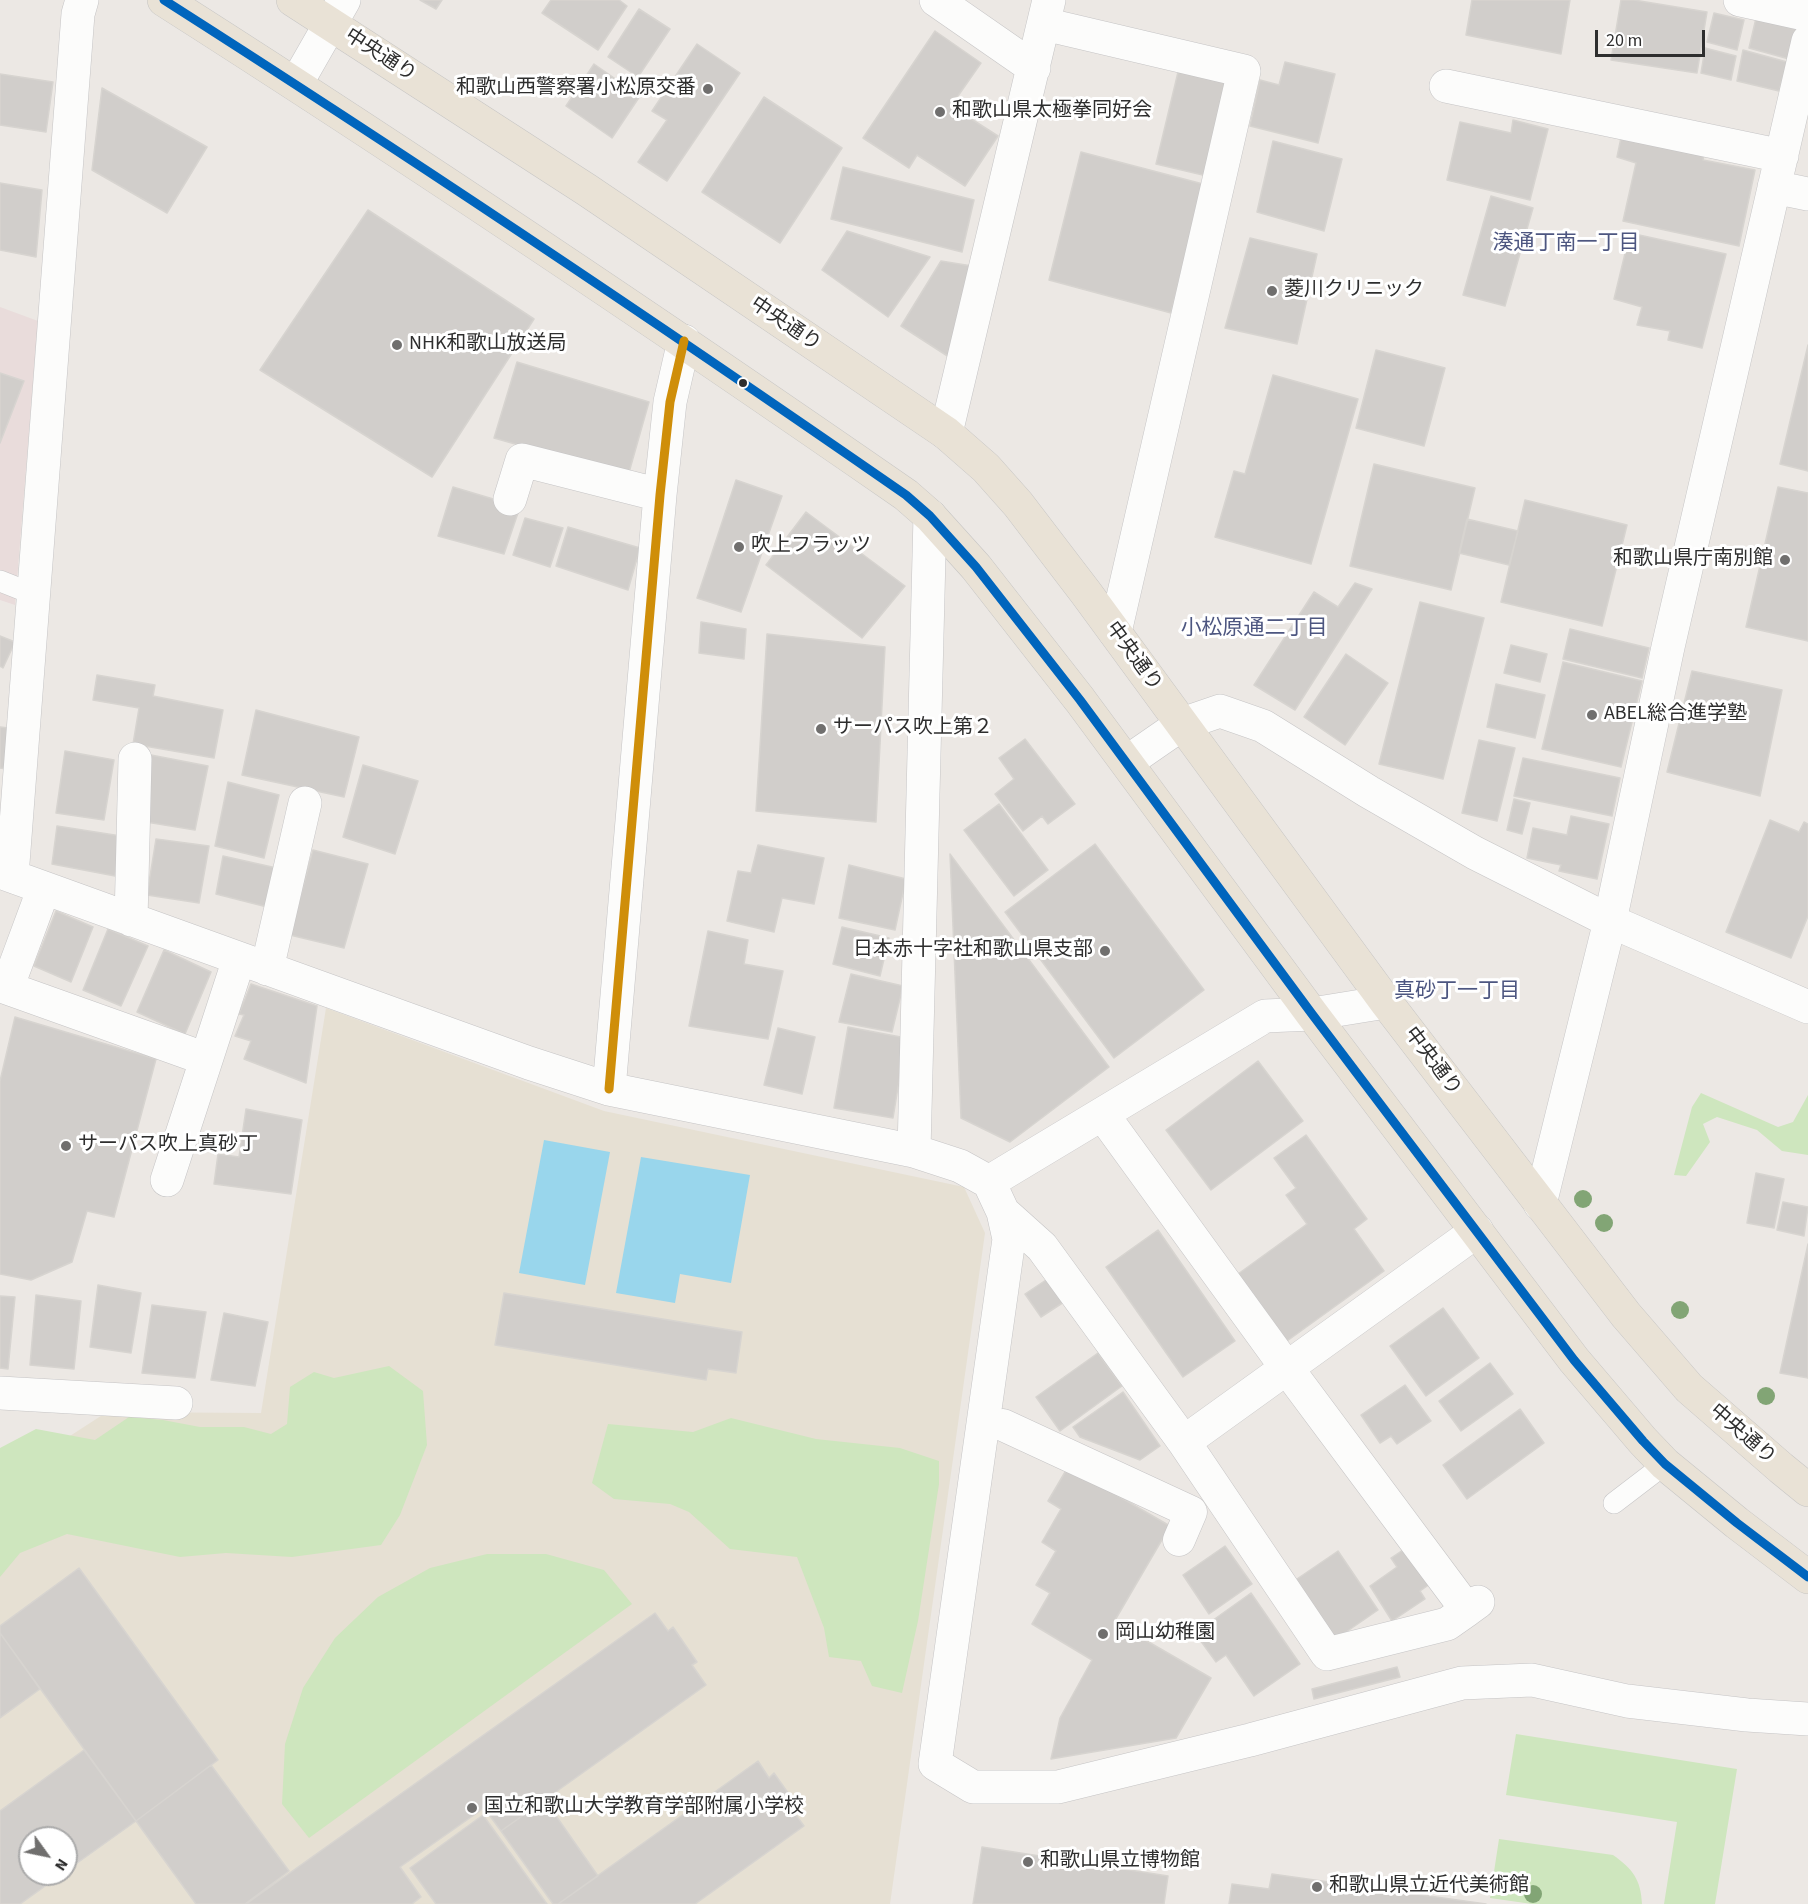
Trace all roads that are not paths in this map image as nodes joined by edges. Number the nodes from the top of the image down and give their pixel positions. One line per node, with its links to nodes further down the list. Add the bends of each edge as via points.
1 (82, 0): 22 (street)
2 (164, 0): 11 (highway)
3 (293, 0): 6 (highway, 中央通り)
4 (936, 0): 10 (street)
5 (1740, 0): 8 (street)
6 (338, 12): 11 (street); 17 (highway, 中央通り, via 597,197)
7 (1046, 12): 10 (street); 23 (street, via 1245,71)
8 (1808, 15)
9 (1808, 41): 13 (street)
10 (1034, 68): 17 (street)
11 (296, 84): 16 (highway)
12 (1446, 86): 13 (street)
13 (1782, 156): 14 (street)
14 (1774, 187): 15 (street); 31 (street, via 1668,647)
15 (1808, 194)
16 (684, 341): 18 (street, via 670,402); 20 (highway, via 906,495)
17 (946, 433): 23 (highway, 中央通り, via 986,468 1018,504)
18 (660, 495): 19 (street, via 522,460); 37 (street)
19 (510, 499)
20 (930, 516): 26 (highway, via 976,567); 39 (street)
21 (0, 581): 22 (lane)
22 (33, 594): 28 (street)
23 (1115, 632): 24 (highway, 中央通り)
24 (1182, 724): 26 (street); 31 (street, via 1220,711 1263,726 1475,853); 33 (highway, 中央通り)
25 (135, 759): 30 (street)
26 (1126, 762): 35 (highway)
27 (305, 803): 32 (street)
28 (6, 874): 29 (street)
29 (44, 888): 30 (street); 36 (street, via 7,988)
30 (131, 920): 32 (street)
31 (1610, 921): 34 (street); 42 (street)
32 (253, 964): 36 (street); 37 (street)
33 (1386, 1002): 35 (street); 42 (highway, 中央通り)
34 (1808, 1007)
35 (1312, 1014): 38 (street, via 1265,1016); 44 (highway)
36 (207, 1059): 40 (street)
37 (609, 1089): 39 (street)
38 (1103, 1115): 41 (street); 45 (street)
39 (914, 1151): 41 (street, via 960,1166)
40 (167, 1180)
41 (989, 1182): 43 (street)
42 (1540, 1204): 51 (highway, 中央通り, via 1626,1315 1689,1388)
43 (1003, 1212): 49 (street, via 1042,1247); 55 (street, via 1010,1239 935,1764 973,1787 1058,1787 1462,1683 1532,1680 1627,1701 1744,1706)
44 (1477, 1232): 45 (street); 50 (highway, via 1574,1360)
45 (1286, 1367): 49 (street); 49 (street, via 1473,1606 1448,1624 1327,1654)
46 (0, 1393): 47 (street)
47 (176, 1403)
48 (1003, 1425): 53 (street, via 1191,1512)
49 (1184, 1442)
50 (1665, 1464): 52 (lane); 54 (highway)
51 (1808, 1490)
52 (1614, 1503)
53 (1179, 1540)
54 (1808, 1577)
55 (1808, 1719)

